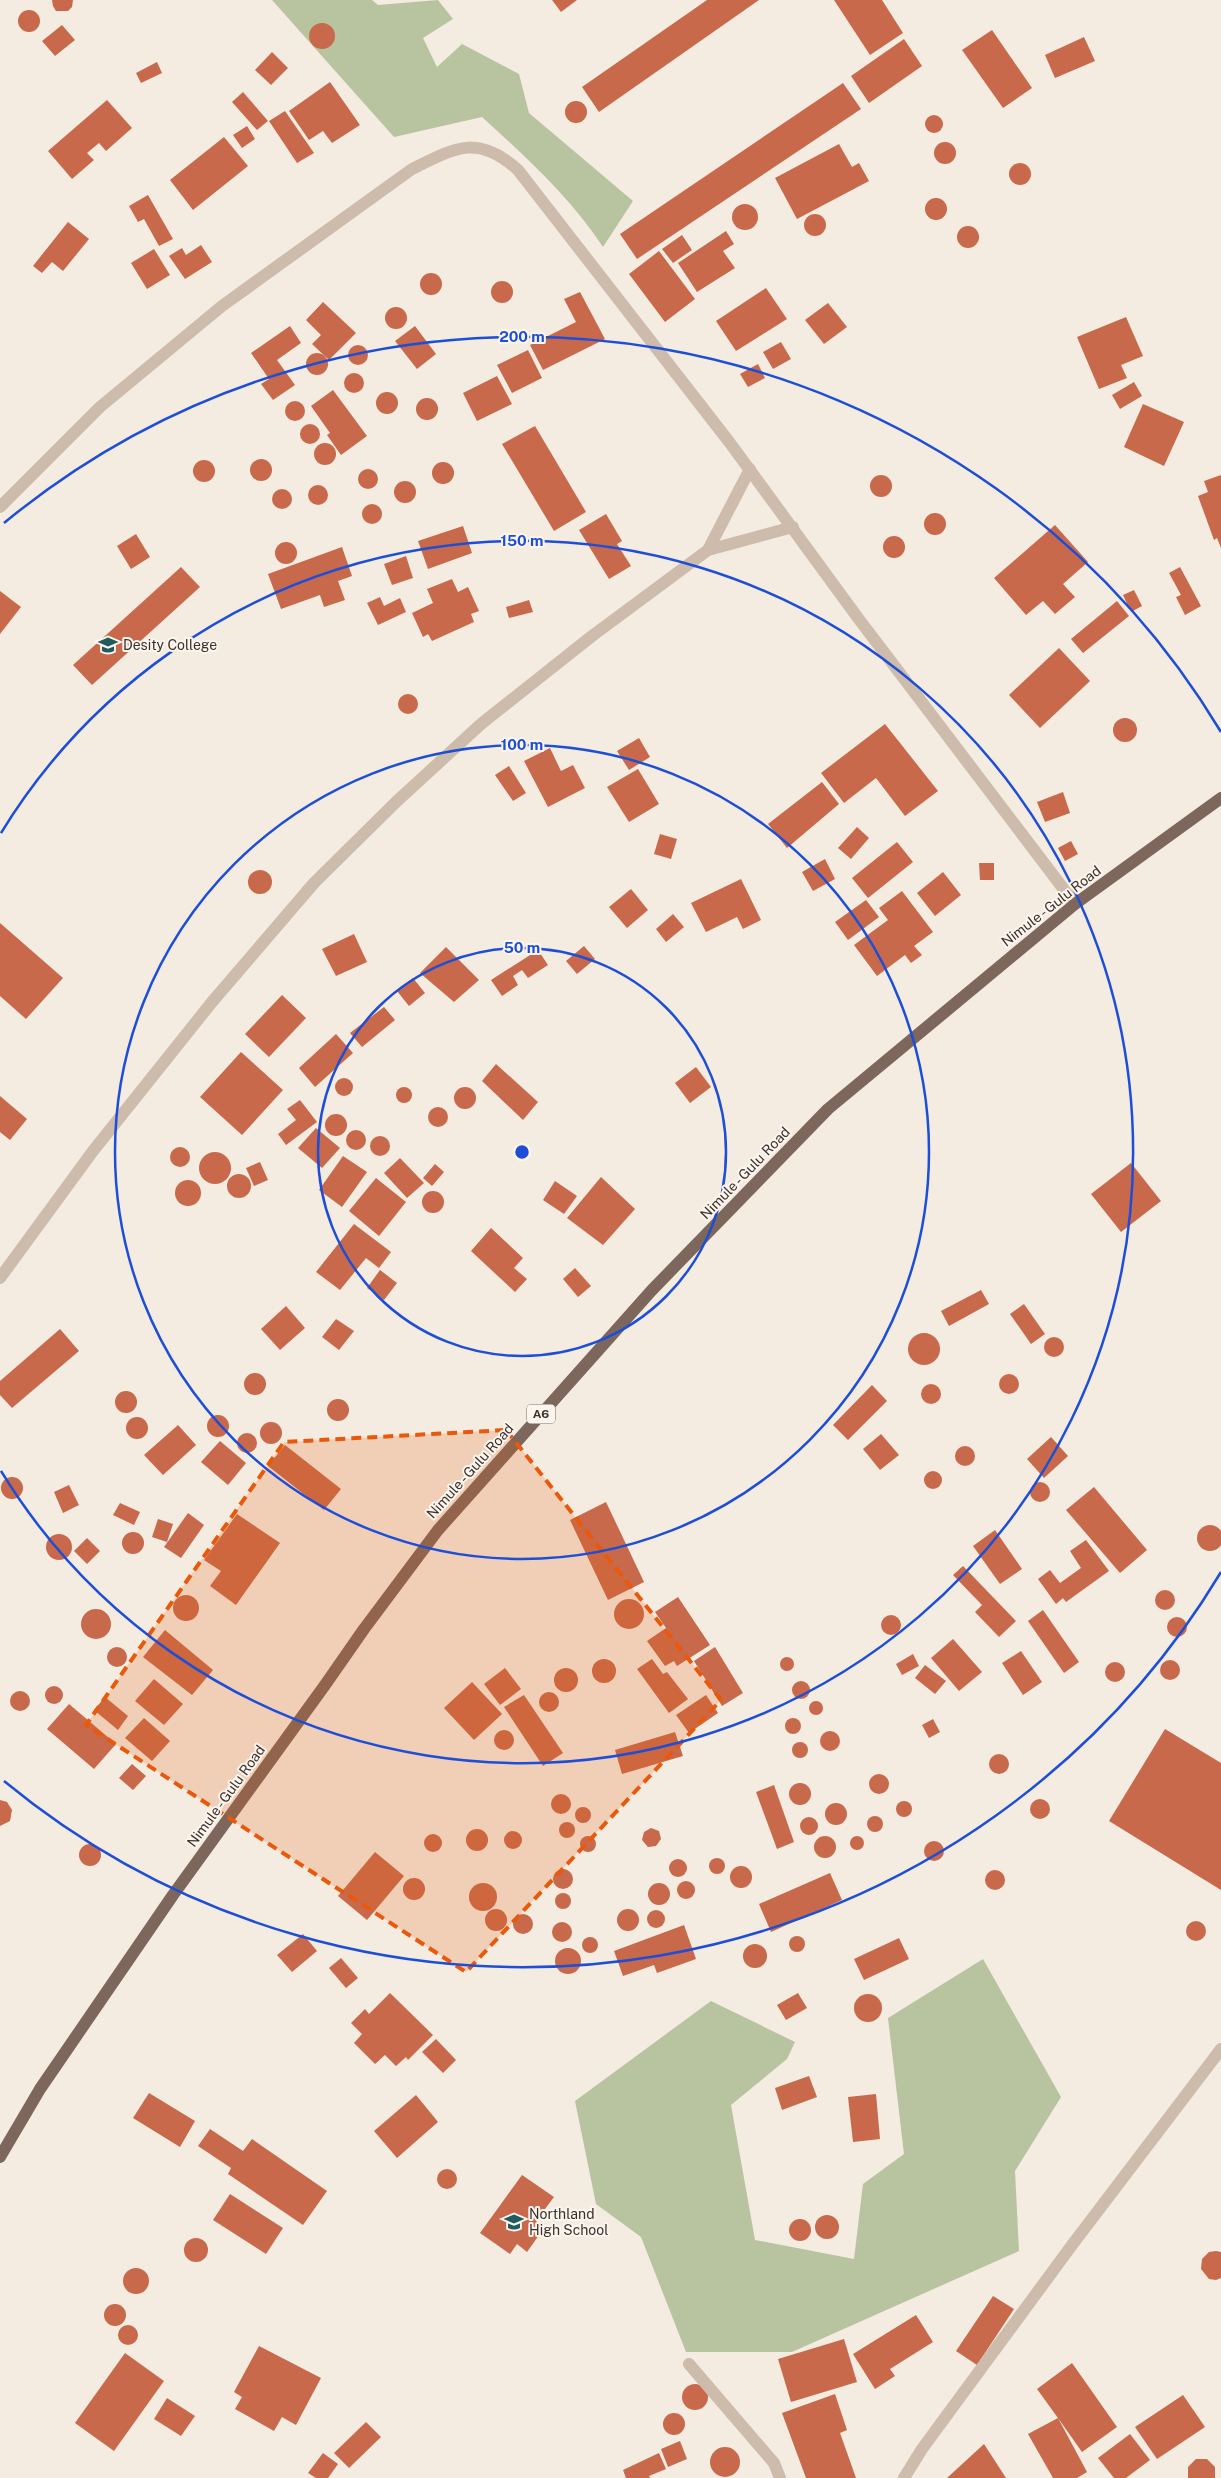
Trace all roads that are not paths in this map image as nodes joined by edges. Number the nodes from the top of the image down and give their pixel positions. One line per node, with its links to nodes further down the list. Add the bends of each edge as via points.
1 (750, 469): 2 (street, via 518,170 487,149 467,147 444,153 412,168 222,306 100,407); 3 (street); 4 (street)
2 (0, 507)
3 (793, 527): 4 (street); 6 (street)
4 (708, 550): 7 (street, via 481,724 314,883 212,1002 93,1151)
5 (1221, 798): 6 (main road, Nimule - Gulu Road / A6)
6 (1075, 904): 9 (main road, Nimule - Gulu Road / A6, via 828,1109 652,1290 438,1530 173,1895 40,2089)
7 (0, 1278)
8 (1221, 2050): 12 (street, via 1072,2245 922,2448)
9 (0, 2157)
10 (689, 2364): 11 (street, via 774,2463)
11 (780, 2478)
12 (904, 2478)

